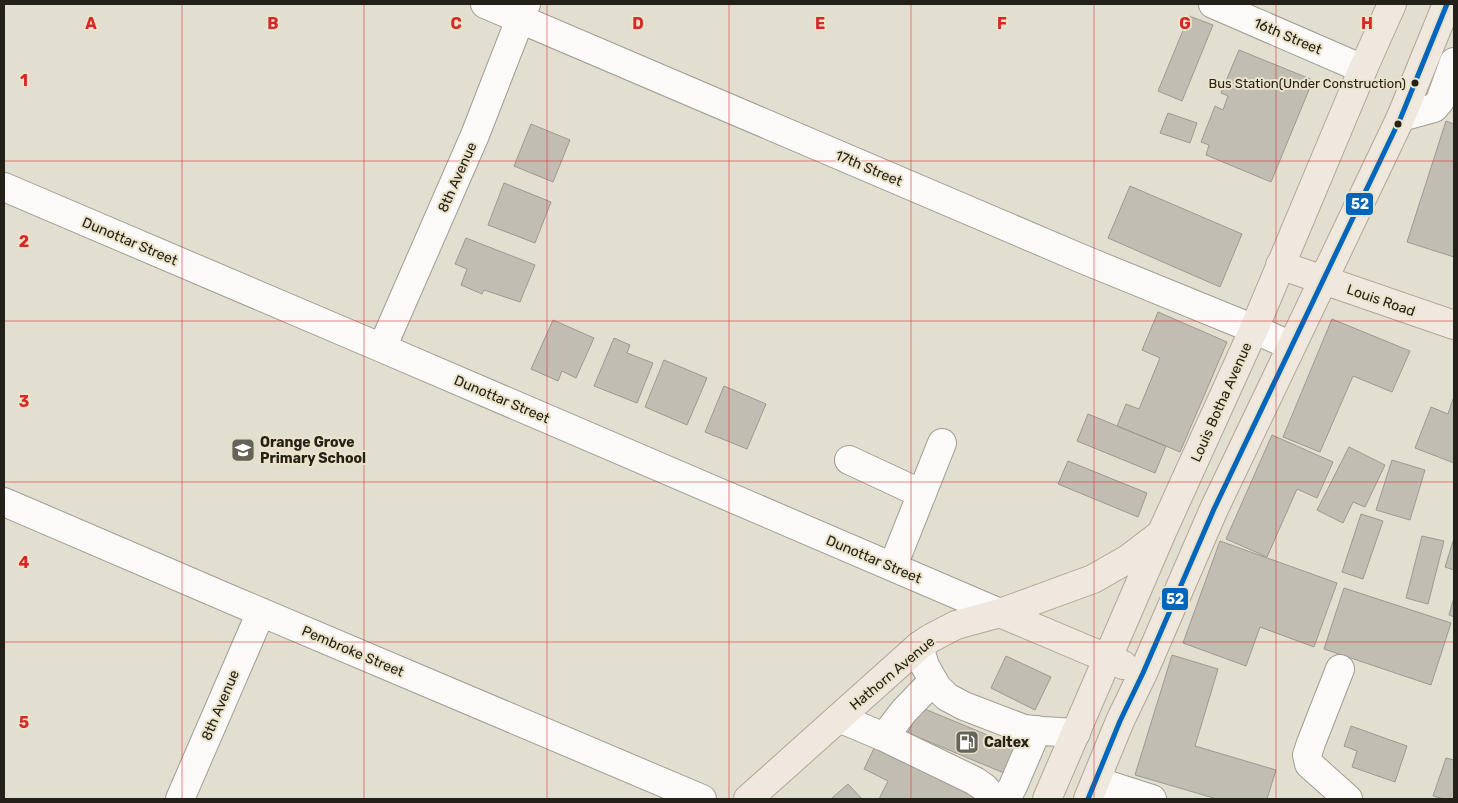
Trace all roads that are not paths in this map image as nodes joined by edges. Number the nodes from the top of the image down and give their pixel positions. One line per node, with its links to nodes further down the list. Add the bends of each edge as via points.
1 (485, 4): 5 (street, 17th Street)
2 (1213, 4): 7 (street, 16th Street)
3 (1392, 4): 7 (main road, Louis Botha Avenue)
4 (1447, 4): 9 (main road)
5 (523, 11): 14 (street, 17th Street, via 1080,258); 16 (street, 8th Avenue, via 475,135)
6 (1454, 62): 8 (street)
7 (1363, 69): 11 (main road, Louis Botha Avenue)
8 (1447, 104): 9 (street)
9 (1401, 117): 12 (main road)
10 (4, 187): 16 (street, Dunottar Street)
11 (1280, 265): 12 (main road, Louis Road); 14 (main road, Louis Botha Avenue)
12 (1323, 280): 13 (main road, Louis Road); 15 (main road)
13 (1454, 326)
14 (1254, 329): 15 (street, 17th Street); 21 (main road, Louis Botha Avenue)
15 (1291, 346): 28 (main road)
16 (382, 348): 22 (street, Dunottar Street)
17 (942, 443): 19 (street)
18 (849, 460): 19 (street)
19 (922, 494): 22 (street)
20 (4, 502): 23 (street, Pembroke Street)
21 (1162, 532): 24 (main road, Hathorn Avenue, via 1128,559 1094,579); 26 (main road, Louis Botha Avenue)
22 (893, 566): 24 (street, Dunottar Street)
23 (261, 612): 35 (street, 8th Avenue); 36 (street, Pembroke Street)
24 (1000, 613): 25 (main road, Hathorn Avenue, via 956,625); 26 (main road)
25 (919, 646): 29 (street); 30 (main road, Hathorn Avenue)
26 (1107, 658): 28 (main road); 32 (main road, Louis Botha Avenue)
27 (1340, 669): 42 (street, via 1308,755 1309,764)
28 (1142, 673): 34 (main road)
29 (933, 680): 31 (street, via 947,697 964,706 1024,729); 33 (street)
30 (839, 718): 33 (street); 37 (main road, Hathorn Avenue)
31 (1037, 730): 32 (street); 39 (street)
32 (1076, 732): 40 (main road, Louis Botha Avenue)
33 (884, 737): 38 (street, via 975,781)
34 (1092, 790): 41 (street)
35 (180, 799)
36 (702, 799)
37 (748, 799)
38 (994, 799)
39 (1006, 799)
40 (1047, 799)
41 (1152, 799)
42 (1348, 799)

